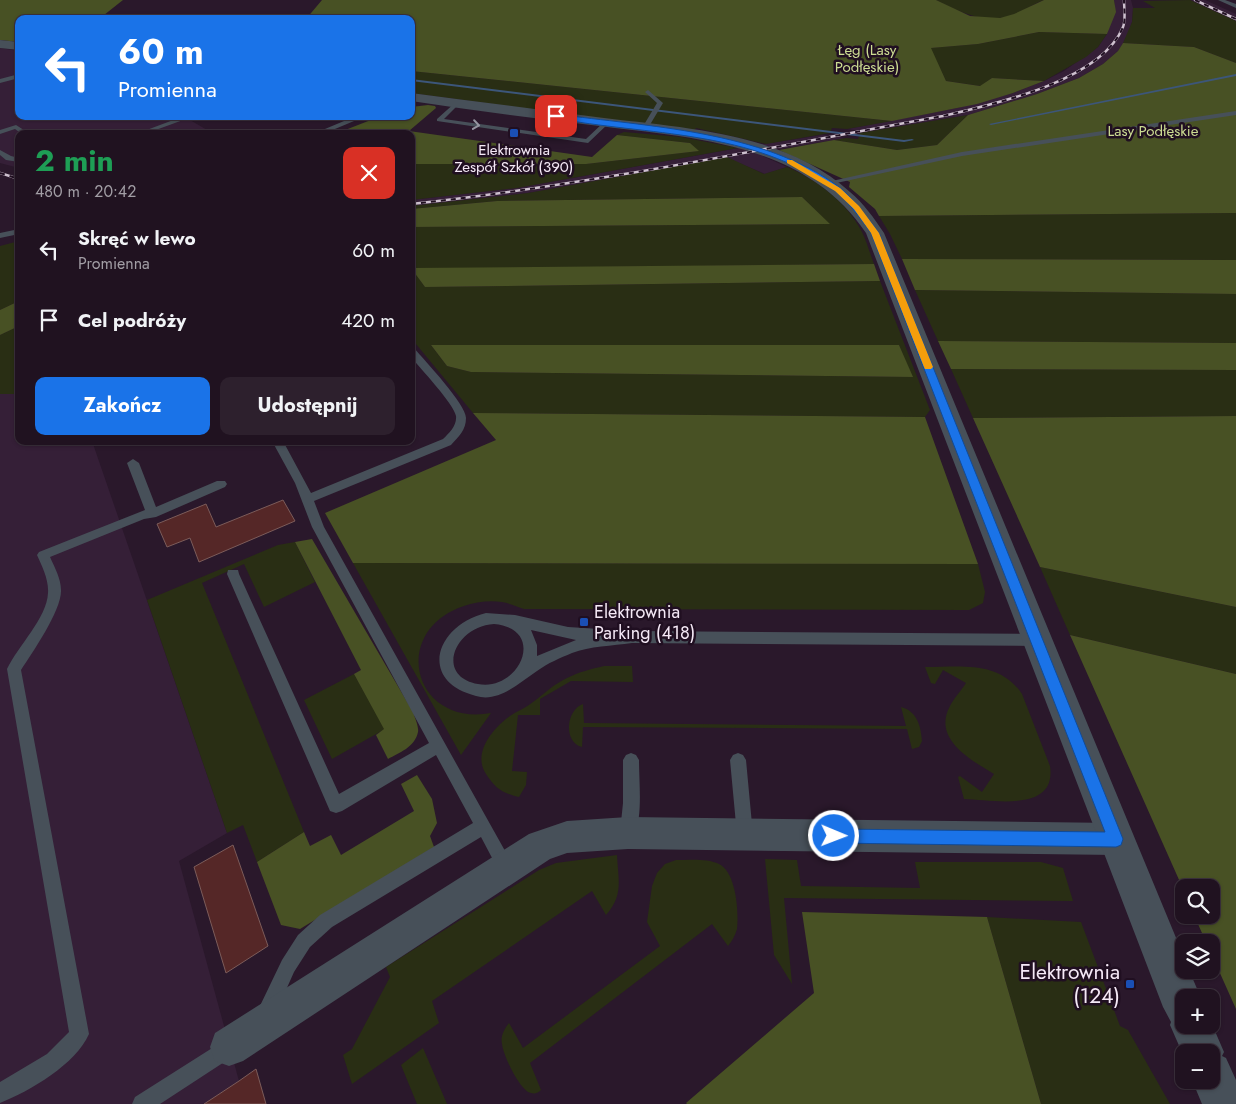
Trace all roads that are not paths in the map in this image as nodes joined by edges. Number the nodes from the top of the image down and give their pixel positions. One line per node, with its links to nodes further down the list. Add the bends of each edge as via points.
1 (1222, 0): 2 (lane)
2 (1236, 6)
3 (0, 44): 4 (street)
4 (15, 46)
5 (15, 77): 6 (lane)
6 (0, 81)
7 (648, 92): 13 (lane, via 660,103)
8 (415, 98): 9 (street)
9 (457, 103): 14 (street); 14 (lane, one-way to 14, via 439,120 588,141)
10 (1236, 113): 21 (lane, via 962,154)
11 (179, 120): 16 (lane)
12 (353, 120): 17 (lane)
13 (649, 121): 14 (street); 21 (street, via 745,145 794,163)
14 (606, 123)
15 (21, 130): 18 (lane, via 16,127)
16 (150, 130)
17 (326, 130)
18 (0, 132)
19 (0, 152): 20 (lane)
20 (15, 159)
21 (828, 183): 33 (street, via 856,208 875,233)
22 (15, 232): 23 (lane)
23 (0, 236)
24 (415, 355): 28 (lane, via 455,403 461,416 458,431 447,442)
25 (279, 445): 28 (lane)
26 (133, 463): 29 (lane)
27 (221, 484): 29 (lane)
28 (307, 499): 35 (lane, via 318,527)
29 (152, 514): 47 (lane, via 43,555 55,594 14,669 79,1034 60,1057)
30 (233, 574): 35 (lane, via 336,805)
31 (512, 622): 32 (lane, via 571,633); 34 (lane, via 522,628 532,649 530,662); 34 (lane, via 499,618 472,623 452,640 447,651 447,663 451,674 460,683 485,691 500,688)
32 (632, 636): 33 (lane); 34 (lane, via 570,648)
33 (1037, 640): 41 (street)
34 (523, 673)
35 (439, 745): 38 (lane)
36 (631, 760): 39 (lane)
37 (738, 760): 40 (lane)
38 (484, 826): 42 (lane); 44 (lane, via 326,921 304,941 288,966)
39 (628, 834): 40 (street); 42 (street, via 567,837 540,846)
40 (745, 835): 41 (street)
41 (1116, 839): 43 (street)
42 (506, 868): 44 (street)
43 (1177, 989)
44 (258, 1028): 45 (street)
45 (229, 1047): 48 (lane)
46 (1218, 1089): 49 (street)
47 (0, 1093)
48 (142, 1104)
49 (1224, 1104)

